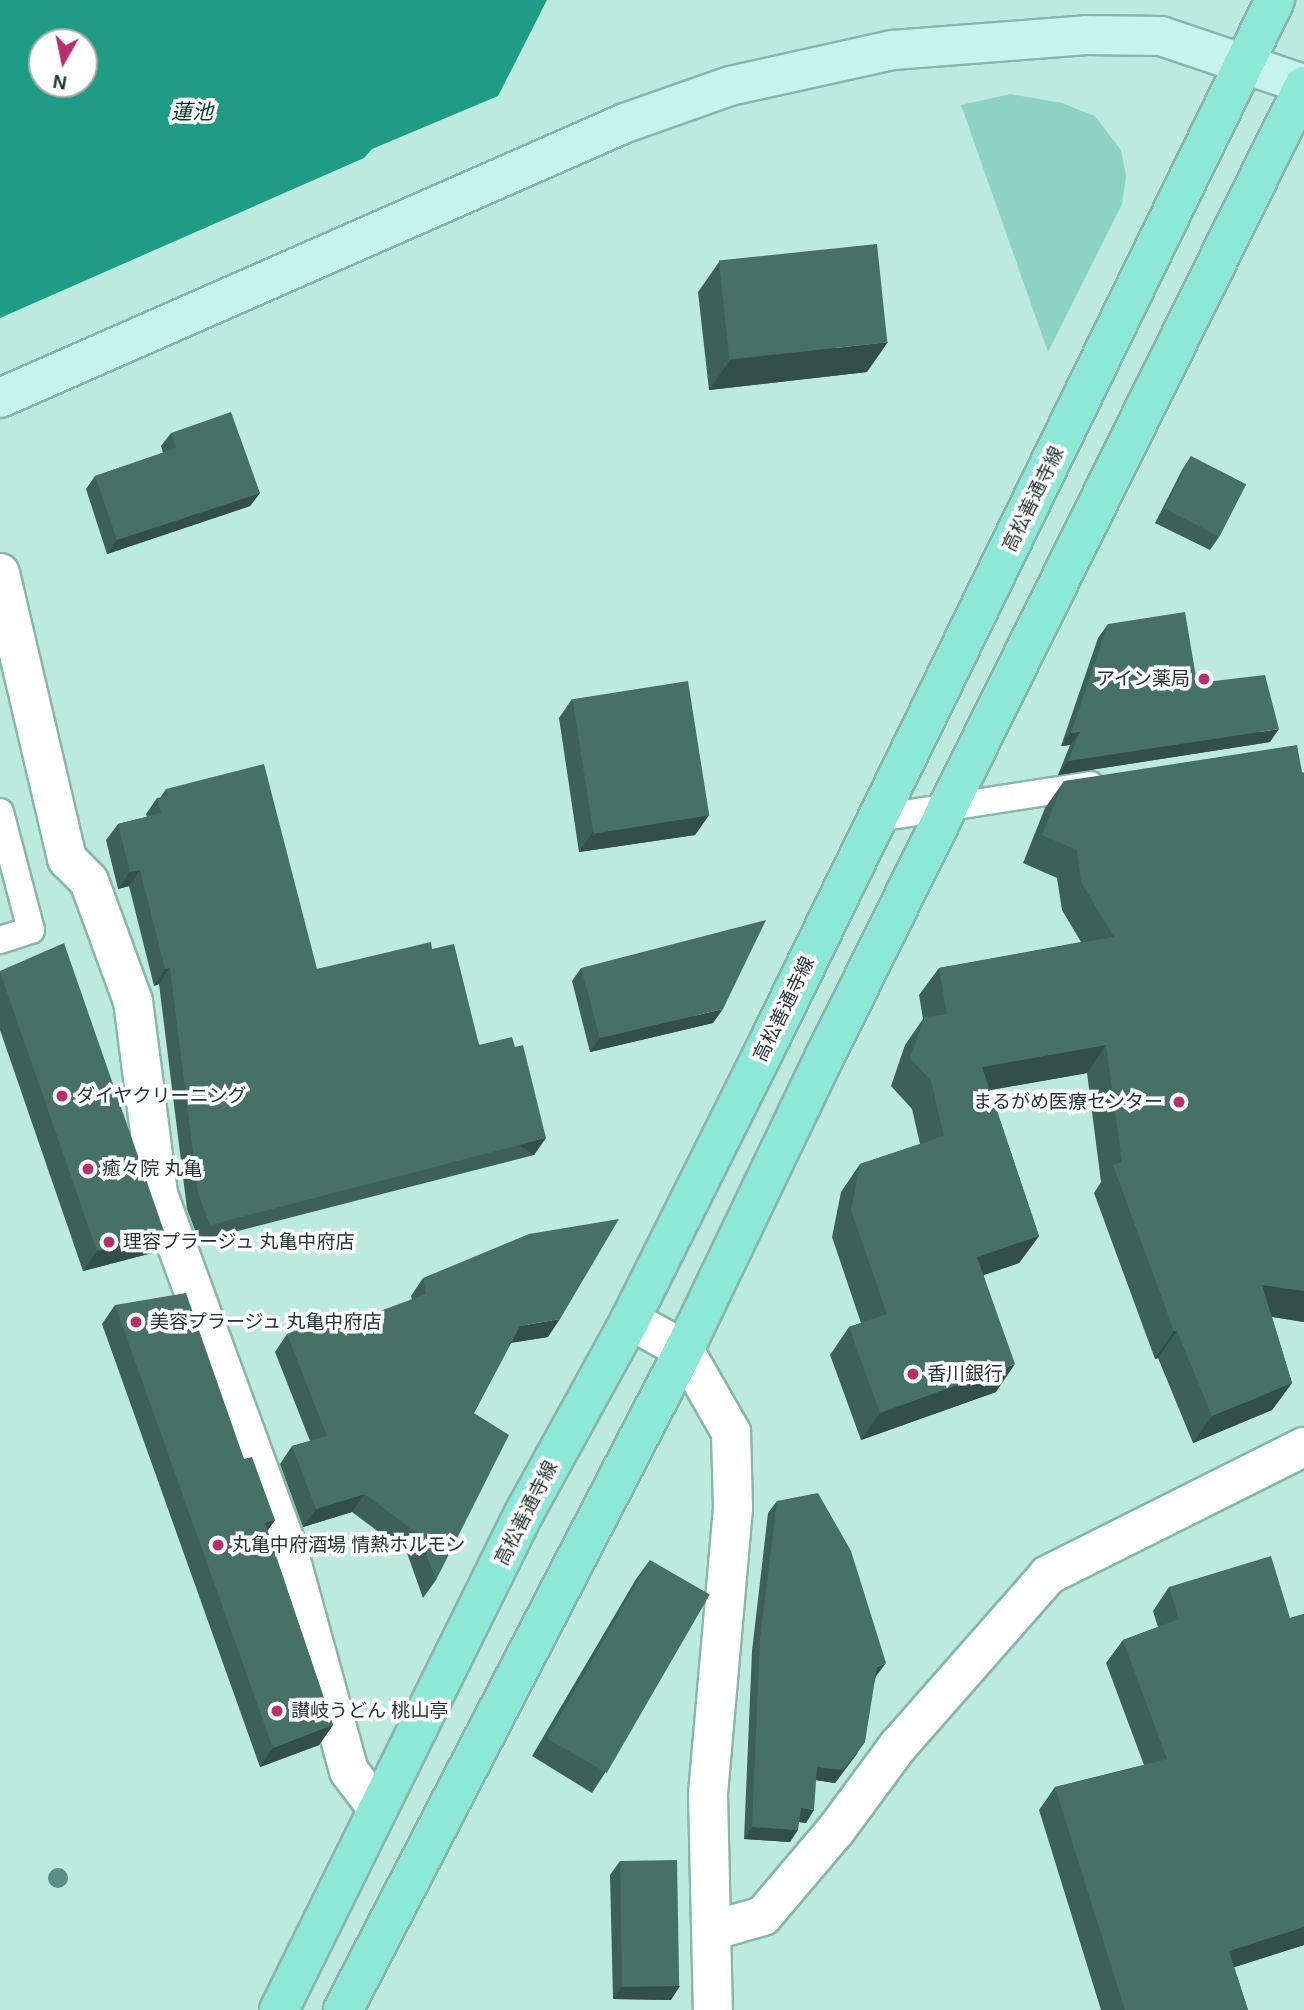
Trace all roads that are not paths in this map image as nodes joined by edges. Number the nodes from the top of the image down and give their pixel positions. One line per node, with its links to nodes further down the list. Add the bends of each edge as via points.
1 (1275, 0): 2 (main road, 高松善通寺線)
2 (1245, 62): 3 (street); 4 (street, via 1161,36 1086,34 893,50 730,86 625,123); 9 (main road, 高松善通寺線)
3 (1304, 85): 7 (main road)
4 (0, 398)
5 (0, 573): 14 (street, via 67,859 89,881 133,1002 158,1194 287,1546 349,1772)
6 (1118, 781): 7 (lane)
7 (949, 807): 9 (lane); 12 (main road)
8 (0, 812): 10 (lane, via 31,930)
9 (878, 818): 11 (main road, 高松善通寺線)
10 (0, 940)
11 (629, 1321): 12 (street); 14 (main road, 高松善通寺線, via 523,1515)
12 (684, 1350): 15 (street, via 731,1432 733,1508 708,1795); 17 (main road)
13 (1304, 1447): 15 (street, via 1048,1575 898,1746 836,1830 763,1916)
14 (377, 1808): 16 (main road, 高松善通寺線)
15 (711, 1931): 18 (street)
16 (279, 2010)
17 (343, 2010)
18 (713, 2010)

